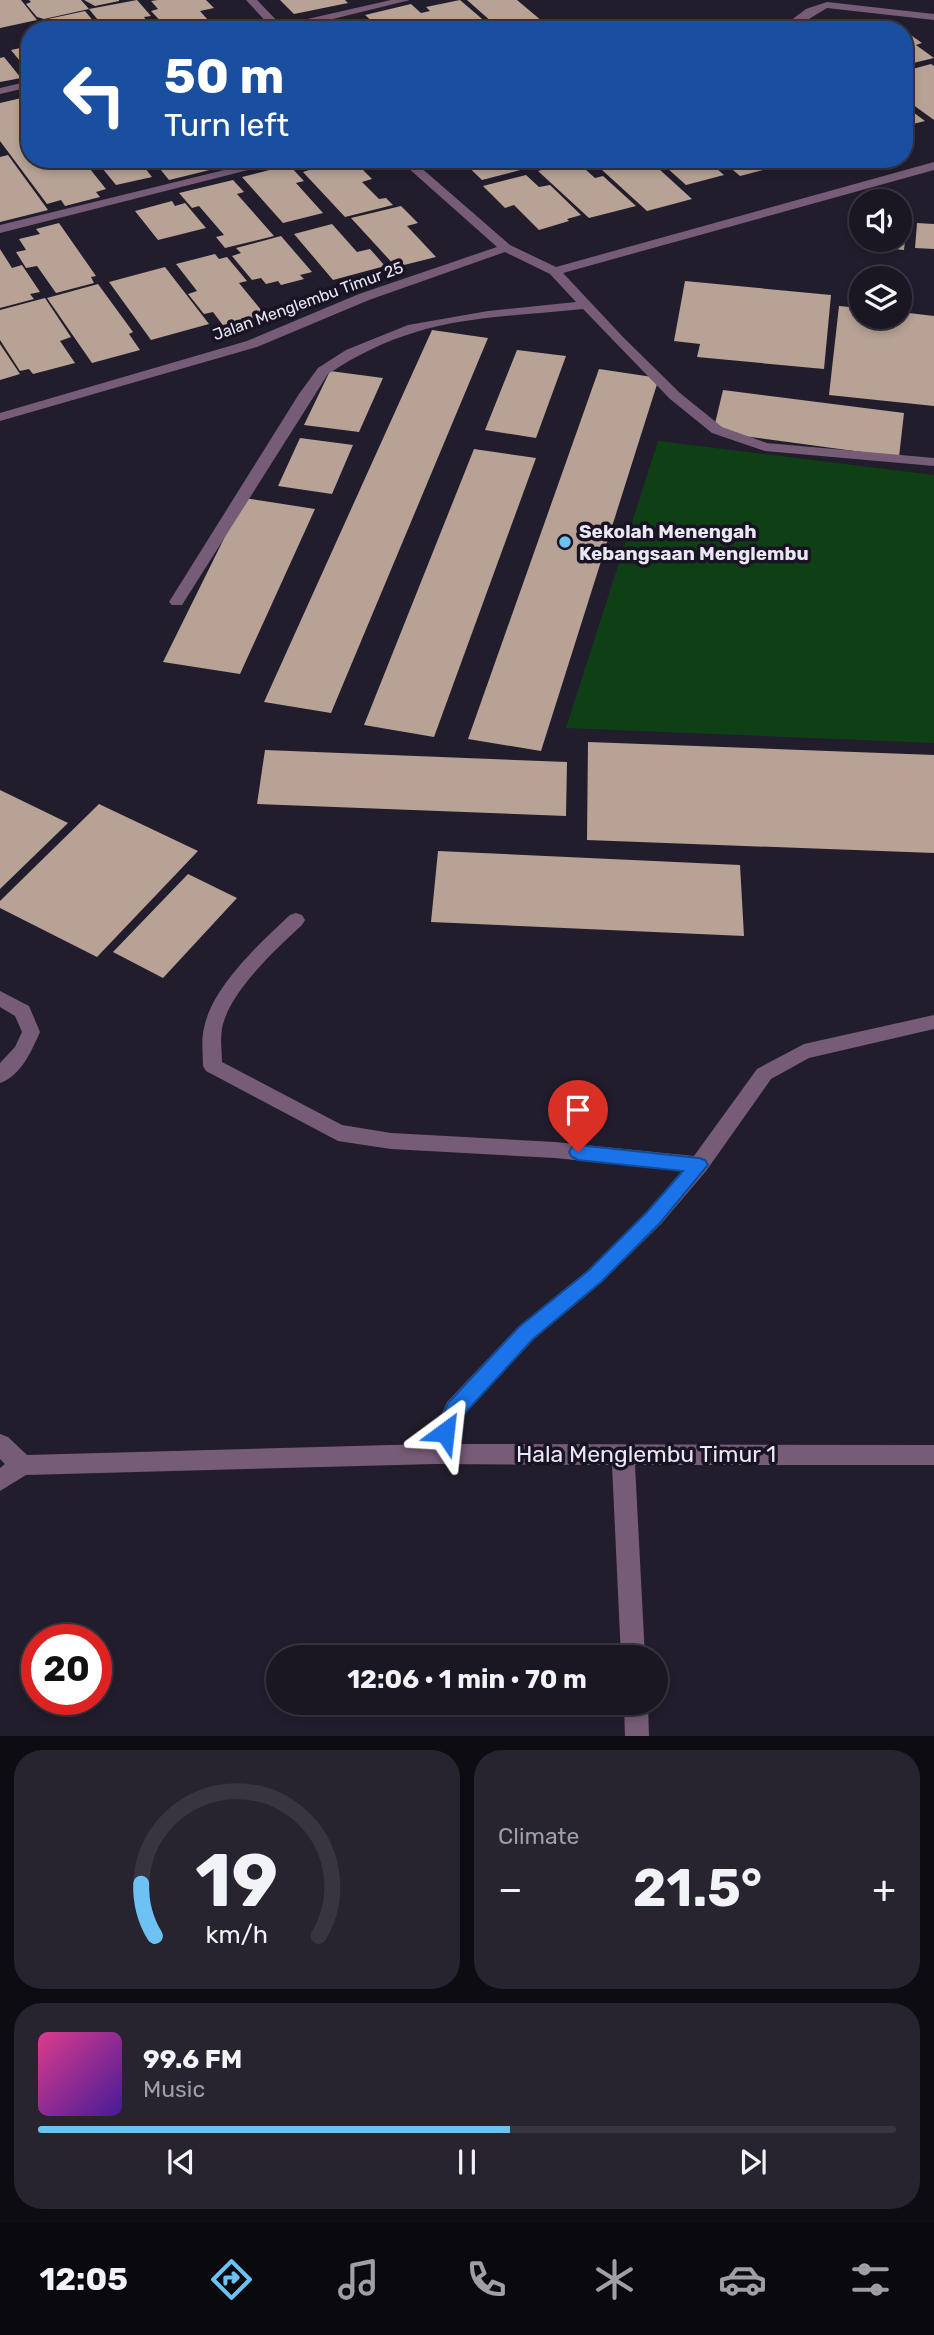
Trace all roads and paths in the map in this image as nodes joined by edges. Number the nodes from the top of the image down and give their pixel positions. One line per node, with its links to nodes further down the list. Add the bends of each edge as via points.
1 (251, 0): 4 (street)
2 (405, 0): 5 (street)
3 (934, 16): 6 (street, via 816,6)
4 (270, 21)
5 (312, 21)
6 (797, 21)
7 (21, 86): 8 (street)
8 (0, 90)
9 (934, 166): 14 (street)
10 (248, 168): 12 (street)
11 (414, 168): 13 (street)
12 (0, 229)
13 (506, 248): 14 (street); 16 (street, Jalan Menglembu Timur 25, via 364,297 252,344)
14 (555, 271): 15 (street)
15 (585, 305): 17 (street, via 675,397 718,430 765,447); 18 (street, via 413,328 351,353 323,371)
16 (0, 417)
17 (934, 462)
18 (177, 602)
19 (296, 920): 23 (street, via 236,985 213,1026 213,1066 338,1133)
20 (0, 998): 22 (street, via 22,1011 31,1032 22,1052)
21 (934, 1023): 23 (street, via 804,1052 764,1074)
22 (0, 1074)
23 (699, 1165): 25 (street, via 654,1218 594,1277 526,1333 455,1409)
24 (0, 1444): 28 (street)
25 (435, 1454): 26 (street, Hala Menglembu Timur 1); 28 (street, Hala Menglembu Timur 1)
26 (623, 1454): 27 (street, Hala Menglembu Timur 1); 30 (street)
27 (934, 1455)
28 (22, 1465): 29 (street)
29 (0, 1481)
30 (632, 1645)
31 (636, 1715): 32 (street)
32 (637, 1736)

